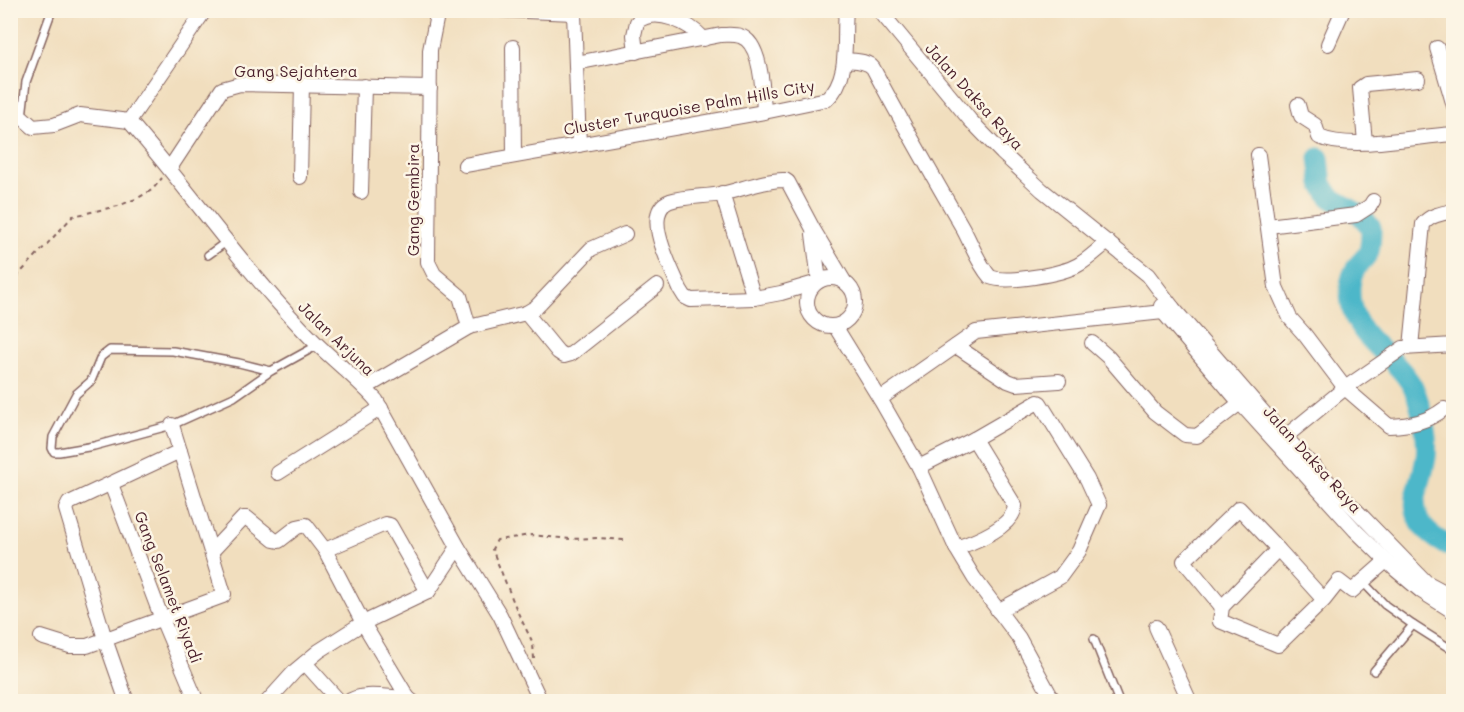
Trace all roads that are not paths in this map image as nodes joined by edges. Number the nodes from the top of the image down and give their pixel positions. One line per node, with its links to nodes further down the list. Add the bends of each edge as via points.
1 (52, 10): 23 (lane, via 26,81)
2 (205, 10): 24 (street)
3 (438, 10): 19 (street, Gang Gembira, via 430,50)
4 (499, 10): 8 (street)
5 (846, 10): 14 (street, Cluster Turquoise Palm Hills City)
6 (879, 10): 41 (street, Jalan Daksa Raya, via 1002,153)
7 (1343, 10): 10 (street)
8 (573, 12): 15 (street)
9 (704, 39): 13 (street); 13 (street, via 677,20 645,16 635,29); 22 (street, via 739,35 746,39 758,60)
10 (1328, 44)
11 (513, 47): 29 (street)
12 (1437, 48): 21 (street)
13 (636, 52): 15 (street)
14 (845, 60): 22 (street, Cluster Turquoise Palm Hills City, via 839,82 826,99); 41 (street, via 869,63 873,68 990,277 1010,280 1065,271)
15 (576, 63): 27 (street)
16 (1418, 79): 26 (street, via 1366,84 1360,88)
17 (302, 84): 18 (street, Gang Sejahtera); 31 (street, Gang Sejahtera, via 240,84 222,89); 32 (street)
18 (364, 86): 19 (street, Gang Sejahtera); 33 (street)
19 (430, 88): 52 (street, Gang Gembira, via 428,262 434,273 460,296)
20 (1298, 105): 26 (street, via 1301,116 1315,125 1319,137 1349,144)
21 (1454, 106)
22 (764, 112): 27 (street, Cluster Turquoise Palm Hills City)
23 (22, 117): 24 (street, via 33,127 54,125 80,115)
24 (129, 121): 31 (street, Jalan Arjuna)
25 (1454, 134): 26 (street)
26 (1365, 142)
27 (579, 145): 29 (street, Cluster Turquoise Palm Hills City)
28 (1258, 155): 37 (street)
29 (514, 156): 30 (street, Cluster Turquoise Palm Hills City)
30 (465, 165)
31 (170, 168): 40 (street, Jalan Arjuna)
32 (300, 177)
33 (361, 192)
34 (722, 194): 38 (street, via 785,180); 47 (street); 47 (street, via 670,201 661,207 656,226 685,297)
35 (1372, 203): 37 (street, via 1356,215)
36 (1454, 211): 57 (street, via 1433,216 1423,224)
37 (1268, 226): 61 (street, via 1276,287 1290,318)
38 (813, 230): 43 (street); 44 (street)
39 (625, 234): 50 (street, via 591,249)
40 (226, 242): 42 (lane); 54 (street, Jalan Arjuna)
41 (1108, 242): 49 (street, Jalan Daksa Raya, via 1148,275 1161,292 1161,304)
42 (208, 255)
43 (844, 281): 44 (street, via 827,278); 51 (street, via 854,292 855,306 848,319)
44 (817, 282): 46 (street); 48 (street, via 810,290)
45 (657, 286): 50 (street, via 564,356)
46 (781, 293): 47 (street); 48 (street)
47 (754, 298)
48 (807, 306): 51 (street, via 820,323)
49 (1168, 310): 56 (street, via 976,332); 63 (street, Jalan Daksa Raya); 67 (street, Jalan Daksa Raya)
50 (526, 313): 52 (street)
51 (835, 326): 62 (street)
52 (469, 327): 60 (street)
53 (1092, 343): 63 (street, via 1155,412 1185,435 1197,436)
54 (318, 345): 58 (lane); 60 (street, Jalan Arjuna)
55 (1454, 345): 57 (street)
56 (956, 346): 59 (street, via 1016,384); 62 (street)
57 (1407, 347): 61 (street)
58 (271, 371): 66 (lane, via 234,397); 66 (lane, via 173,351 110,351 101,357 91,381 76,394 53,436 52,448 59,452 94,446)
59 (1059, 381)
60 (365, 388): 64 (street, Jalan Arjuna)
61 (1345, 388): 65 (street, via 1389,426 1431,419); 67 (street)
62 (880, 399): 70 (street)
63 (1240, 403): 78 (street, Jalan Daksa Raya)
64 (381, 408): 71 (street); 73 (street, Jalan Arjuna)
65 (1444, 409)
66 (172, 425): 69 (street)
67 (1285, 437): 81 (street, Jalan Daksa Raya, via 1426,582)
68 (974, 440): 70 (street); 74 (street, via 1015,510 1003,525); 84 (street, via 1040,403 1099,505 1078,551 1060,577)
69 (180, 451): 72 (street); 77 (street)
70 (919, 467): 74 (street)
71 (278, 473)
72 (111, 483): 86 (street, Gang Selamet Riyadi); 91 (street, via 69,503 66,509)
73 (458, 547): 80 (street); 102 (street, Jalan Arjuna, via 500,615)
74 (956, 548): 84 (street)
75 (1278, 549): 82 (street); 83 (street); 83 (street, via 1239,508 1184,561)
76 (325, 550): 77 (street, via 306,525 279,541 243,518); 80 (street, via 390,525); 87 (street)
77 (212, 551): 86 (street, via 224,594)
78 (1386, 561): 79 (street); 85 (street, Jalan Daksa Raya)
79 (1363, 582): 82 (street, via 1352,591 1339,581); 88 (lane, via 1385,605)
80 (428, 592): 87 (street)
81 (1454, 597)
82 (1324, 600): 83 (street, via 1278,645 1220,621)
83 (1222, 607)
84 (998, 611): 103 (street, via 1019,638)
85 (1454, 612)
86 (162, 619): 91 (street); 98 (street, Gang Selamet Riyadi)
87 (363, 623): 94 (street); 96 (street)
88 (1413, 625): 93 (lane); 95 (lane)
89 (1156, 627): 105 (street)
90 (41, 637): 91 (street, via 70,646 87,646)
91 (105, 639): 97 (street)
92 (1094, 639): 104 (lane)
93 (1454, 651)
94 (305, 663): 99 (street); 100 (street)
95 (1374, 670)
96 (411, 700): 101 (street, via 365,695)
97 (127, 702)
98 (198, 702)
99 (267, 702)
100 (340, 702)
101 (348, 702)
102 (541, 702)
103 (1054, 702)
104 (1119, 702)
105 (1190, 702)

